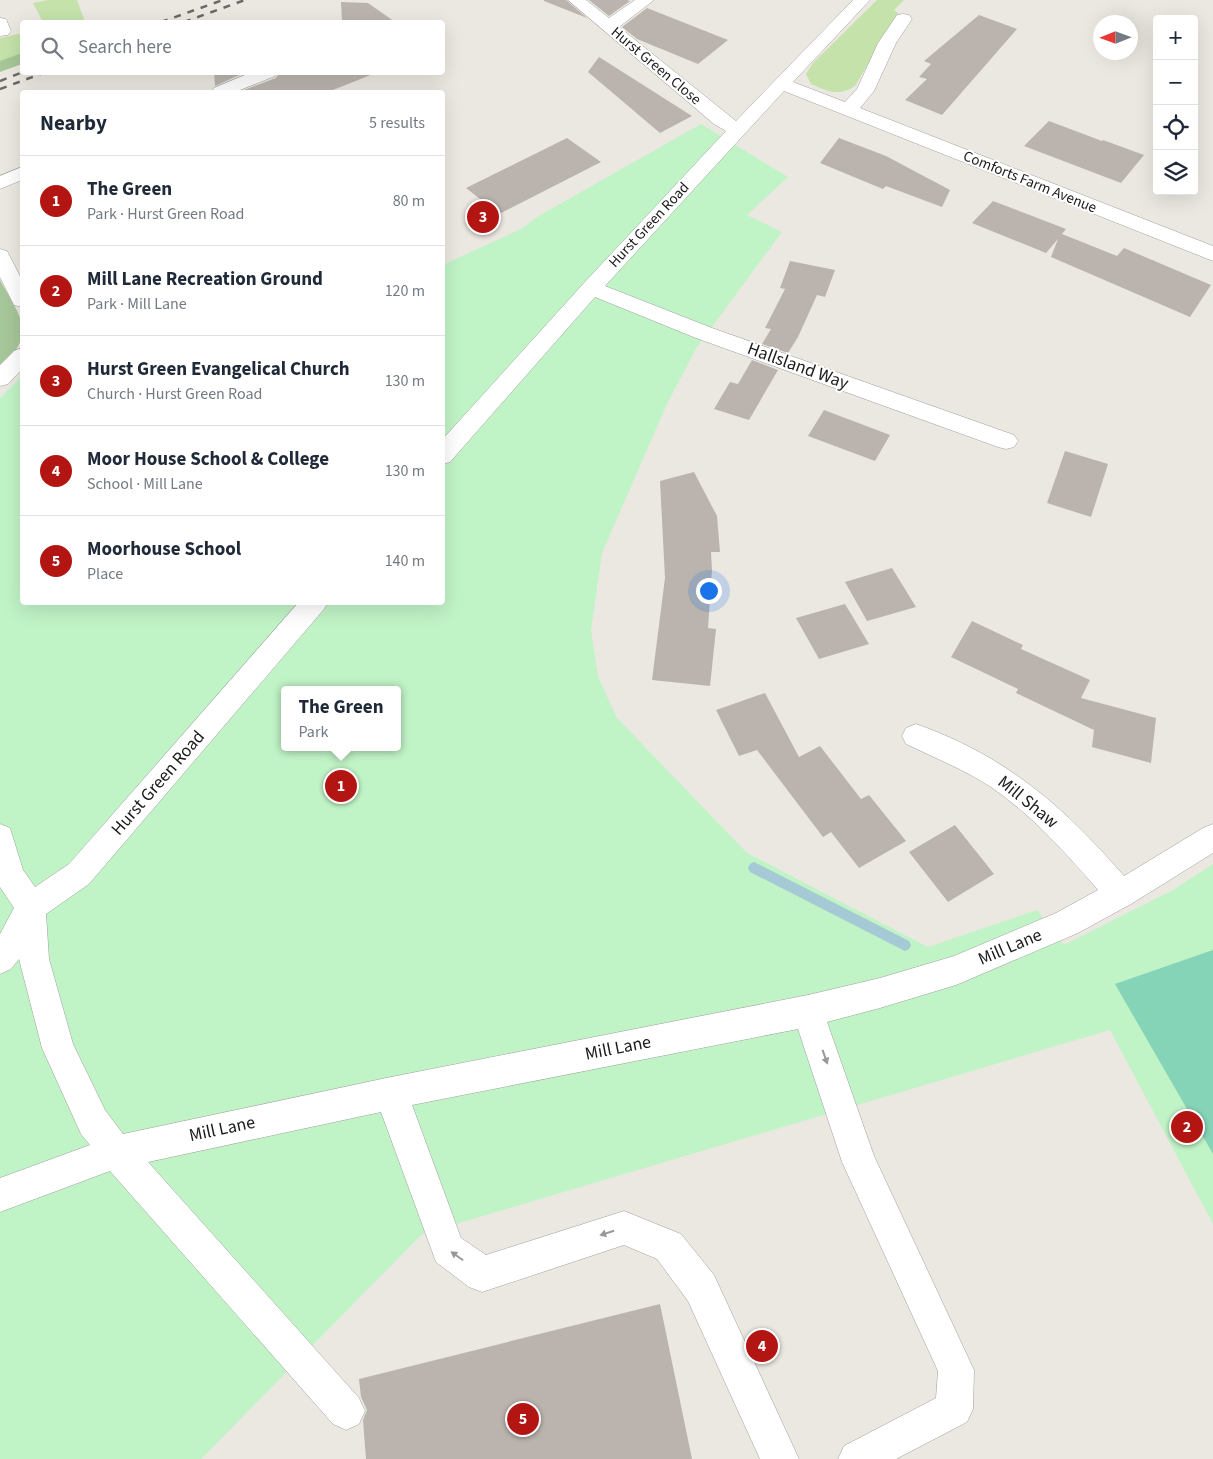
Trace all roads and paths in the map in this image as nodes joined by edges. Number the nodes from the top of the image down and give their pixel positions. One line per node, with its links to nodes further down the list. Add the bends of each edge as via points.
1 (576, 0): 5 (street, Hurst Green Close)
2 (646, 0): 5 (street)
3 (862, 0): 7 (street, Hurst Green Road)
4 (903, 18): 9 (street, via 887,43 865,91)
5 (609, 26): 10 (street, Hurst Green Close)
6 (262, 75): 8 (street)
7 (782, 84): 9 (street, Comforts Farm Avenue); 10 (street, Hurst Green Road)
8 (225, 90)
9 (848, 110): 13 (street, Comforts Farm Avenue)
10 (737, 130): 15 (street, Hurst Green Road)
11 (20, 175): 12 (street)
12 (0, 183)
13 (1213, 254)
14 (0, 256): 16 (street)
15 (591, 288): 19 (street, Hallsland Way, via 704,333); 20 (street, Hurst Green Road)
16 (20, 296)
17 (20, 358): 18 (street)
18 (0, 378)
19 (1006, 441)
20 (445, 453)
21 (312, 605): 26 (street, Hurst Green Road, via 79,874)
22 (916, 736): 25 (street, Mill Shaw, via 983,767 1018,792 1061,829)
23 (0, 837): 26 (street, via 10,875)
24 (1213, 837): 25 (street, Mill Lane)
25 (1120, 894): 28 (street, Mill Lane, via 1067,923 956,970)
26 (31, 907): 27 (street, Hurst Green Road); 30 (street, via 34,959 58,1048 93,1122)
27 (0, 959)
28 (808, 1011): 29 (street, Mill Lane); 34 (street, one-way to 34, via 859,1162 956,1370 954,1409)
29 (391, 1093): 30 (street, Mill Lane); 33 (street, one-way to 29, via 701,1288 669,1246 624,1228 482,1274 448,1250)
30 (116, 1152): 31 (street, Mill Lane); 32 (street)
31 (0, 1195)
32 (346, 1411)
33 (780, 1459)
34 (857, 1459)

